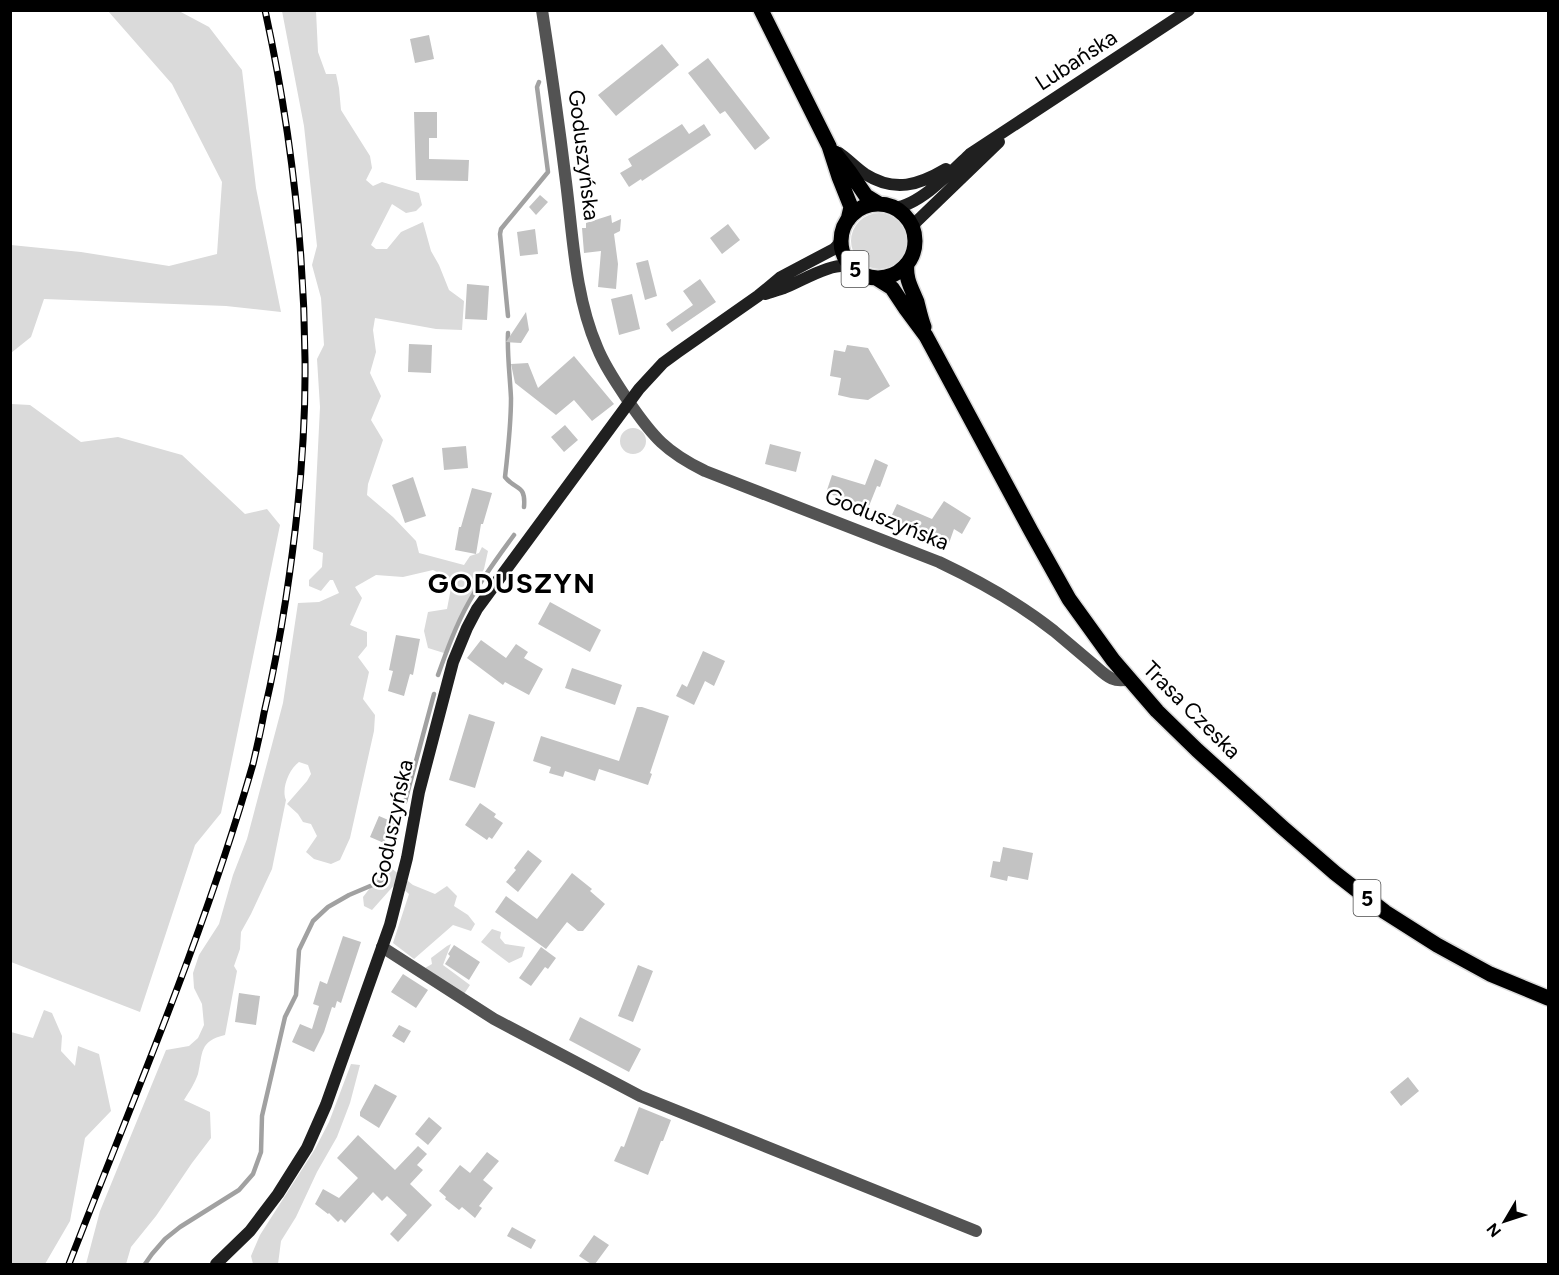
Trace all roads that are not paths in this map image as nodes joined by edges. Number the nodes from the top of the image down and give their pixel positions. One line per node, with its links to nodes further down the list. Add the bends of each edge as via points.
1 (542, 10): 17 (street, Goduszyńska, via 585,314 598,350)
2 (761, 10): 5 (main road, 5)
3 (1189, 10): 4 (street, Lubańska)
4 (1016, 125): 6 (street, Lubańska); 10 (street, Lubańska)
5 (829, 146): 6 (street, via 872,178 902,185 922,182); 7 (main road, 5, via 866,196); 9 (main road, 5, via 851,207)
6 (970, 154): 8 (street, Lubańska, via 927,192 906,206)
7 (879, 204): 8 (main road, 5); 9 (main road, 5, via 862,208)
8 (894, 208): 10 (main road)
9 (848, 220): 11 (main road, 5)
10 (913, 227): 12 (main road, 5, via 915,246)
11 (842, 238): 13 (main road, 5, via 845,257); 15 (street, Goduszyńska, via 834,249 781,277)
12 (907, 264): 14 (main road, 5, via 894,274); 16 (main road, Trasa Czeska / 5, via 908,281)
13 (853, 267): 14 (main road, 5); 15 (street, Goduszyńska, via 842,266)
14 (876, 278): 16 (main road, Trasa Czeska / 5, via 892,288)
15 (758, 296): 17 (street, Goduszyńska, via 663,363)
16 (926, 336): 18 (main road, Trasa Czeska / 5, via 1056,576 1091,631)
17 (630, 402): 18 (street, Goduszyńska, via 656,438 684,461 950,567 1008,599 1108,676 1121,682); 19 (street, Goduszyńska, via 489,591 466,628 453,662 419,792 402,880)
18 (1129, 679): 20 (main road, Trasa Czeska / 5, via 1209,762 1335,873 1386,912 1490,974)
19 (382, 947): 21 (street, via 494,1019 640,1096); 22 (street, Goduszyńska, via 307,1148 265,1213)
20 (1548, 998)
21 (976, 1231)
22 (216, 1264)

